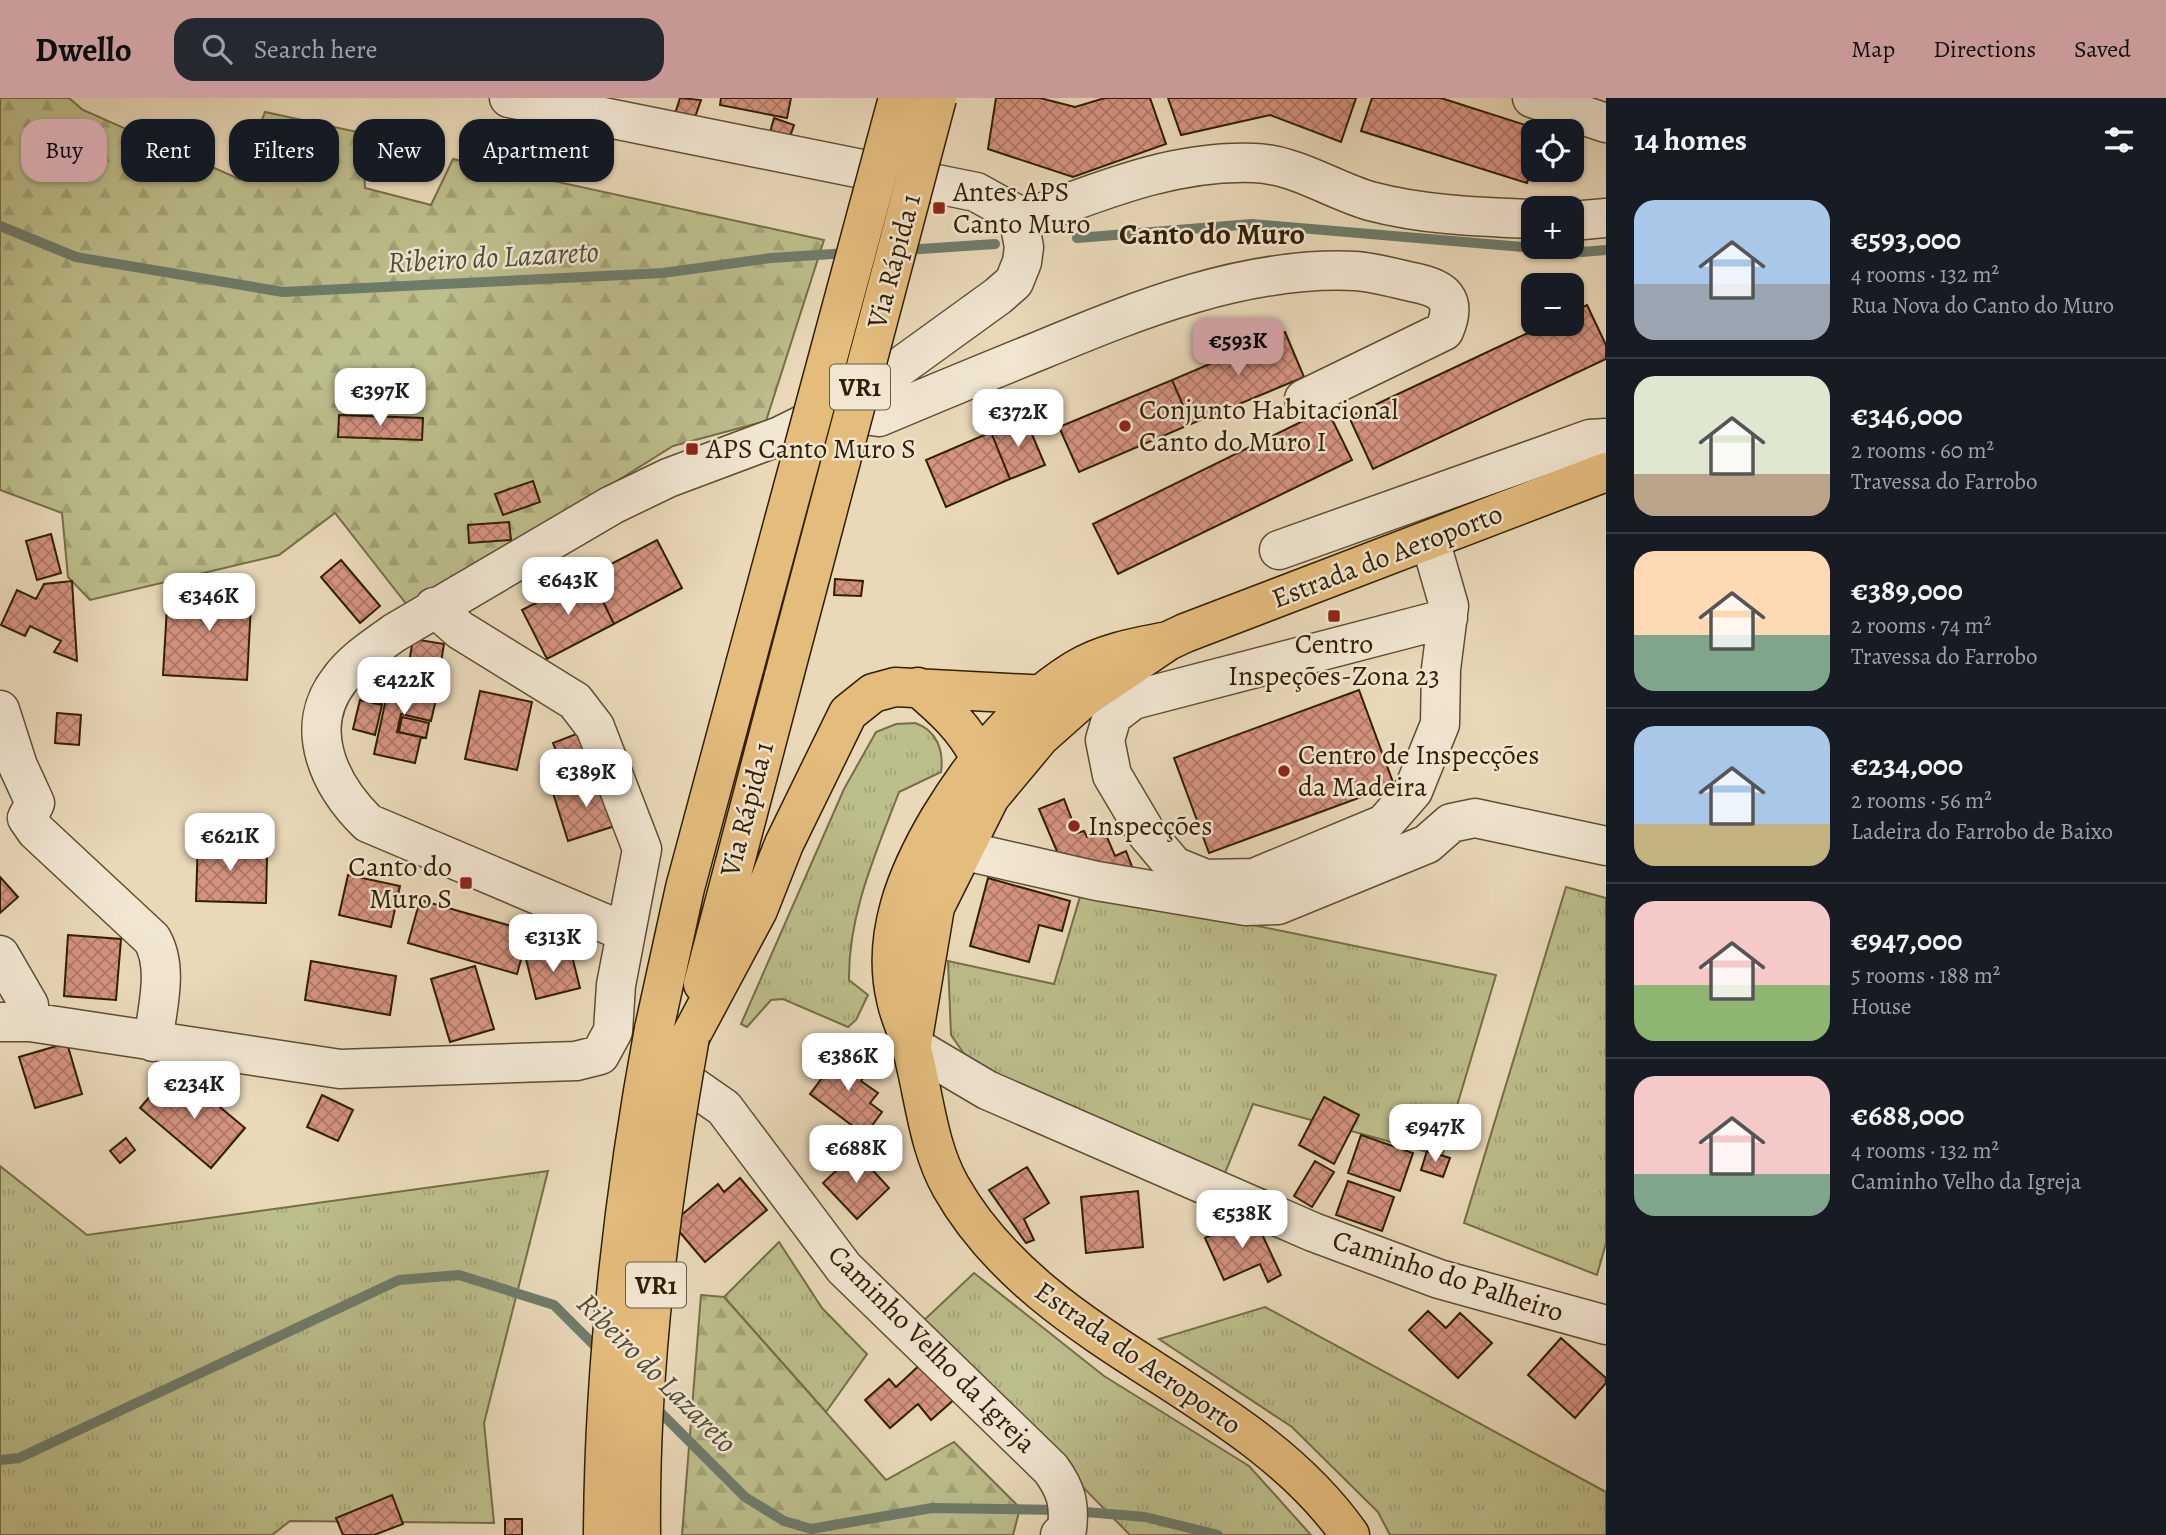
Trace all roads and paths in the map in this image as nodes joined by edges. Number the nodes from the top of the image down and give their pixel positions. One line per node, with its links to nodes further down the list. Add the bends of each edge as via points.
1 (509, 98): 9 (street, via 976,192 1014,213)
2 (898, 98): 30 (main road, Via Rápida 1 / VR1, bridge, via 685,888)
3 (937, 98): 30 (main road, Via Rápida 1 / VR1, bridge, via 732,865)
4 (1532, 98): 5 (street)
5 (1606, 123)
6 (1521, 218): 9 (street, via 1442,214 1370,201 1292,171 1256,163 1144,175)
7 (1606, 218): 8 (street)
8 (1584, 220)
9 (1019, 221): 10 (street, via 1024,247 1014,282)
10 (858, 398): 11 (street, via 864,415 879,417 1150,305 1273,276 1356,271 1425,285 1439,290 1450,302 1452,314 1444,331); 16 (street, via 780,436 668,478 612,505)
11 (1304, 399)
12 (1606, 438): 15 (street, via 1590,439)
13 (1606, 472): 14 (main road, Estrada do Aeroporto)
14 (1430, 540): 17 (street, via 1449,606); 18 (main road, Estrada do Aeroporto)
15 (1279, 551)
16 (435, 607): 26 (street, via 460,629 575,701 596,727 642,849); 26 (street, via 362,656 339,679 324,714 321,740 334,783 368,824)
17 (1448, 618): 17 (street, via 1133,700 1112,716 1105,740 1112,775 1147,834 1174,866 1206,879 1254,878 1384,824 1413,791 1440,724)
18 (1168, 641): 20 (main road, Estrada do Aeroporto, via 1122,650 1076,669); 21 (main road, Estrada do Aeroporto)
19 (918, 688): 20 (main road); 23 (main road, via 951,715); 30 (main road, via 895,687 873,693 848,713 784,844 758,910)
20 (1043, 694): 21 (main road); 23 (main road, Estrada do Aeroporto)
21 (1085, 697): 25 (main road, Estrada do Aeroporto, via 1040,737 990,797)
22 (0, 710): 31 (street, via 35,803 27,818 160,952)
23 (981, 760): 32 (main road, Estrada do Aeroporto, via 914,861 901,901 892,942 895,998)
24 (1606, 846): 25 (street, via 1475,818 1451,823 1427,844 1278,905 1246,906 1097,881)
25 (961, 850): 32 (main road, Estrada do Aeroporto, via 934,907)
26 (625, 932): 29 (street)
27 (0, 955): 28 (street, via 29,1005)
28 (15, 1022): 31 (street)
29 (613, 1031): 31 (street, via 600,1055 576,1061 340,1069); 36 (street, Caminho Velho da Igreja, via 724,1108 844,1268 1051,1469 1066,1490 1070,1509 1067,1529)
30 (672, 1033): 34 (main road, Via Rápida 1 / VR1, bridge, via 640,1104 612,1329); 35 (main road, Via Rápida 1 / VR1, bridge, via 663,1212 640,1478)
31 (153, 1042)
32 (911, 1045): 33 (street, Caminho do Palheiro, via 987,1090 1313,1233 1439,1279); 37 (main road, Estrada do Aeroporto, via 926,1117 950,1186 992,1244 1034,1289 1227,1419 1294,1471)
33 (1606, 1325)
34 (603, 1535)
35 (641, 1535)
36 (1060, 1535)
37 (1350, 1535)

